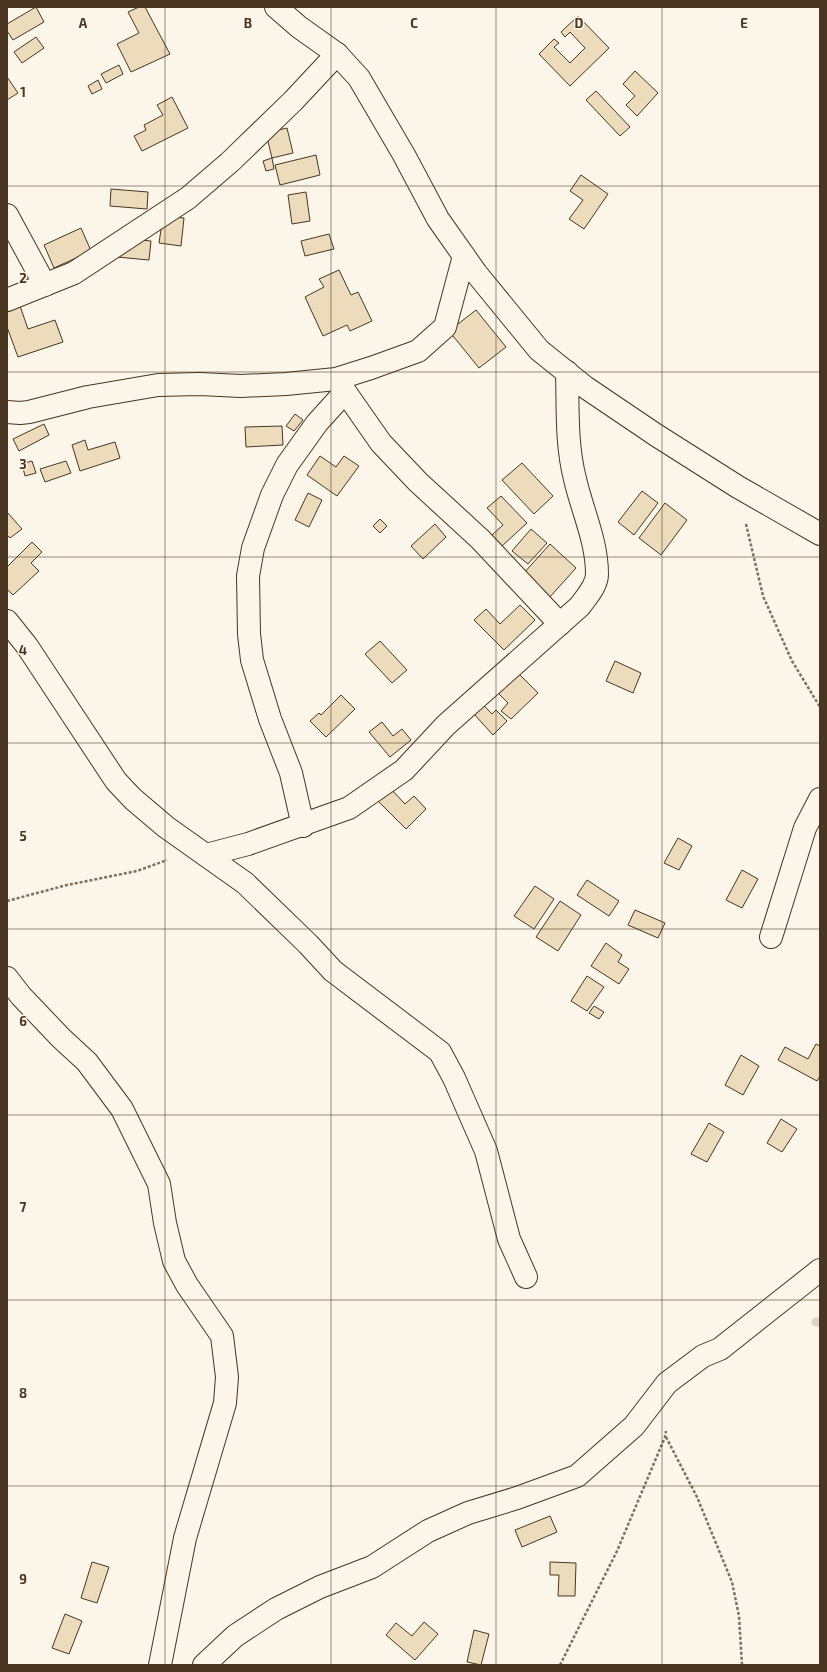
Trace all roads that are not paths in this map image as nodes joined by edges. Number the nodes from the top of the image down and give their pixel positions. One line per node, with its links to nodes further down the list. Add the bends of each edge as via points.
1 (276, 7): 2 (street)
2 (337, 54): 4 (street, via 359,78 376,105 438,219); 5 (street, via 294,102 188,198 94,262)
3 (7, 215): 5 (street)
4 (464, 256): 7 (street, via 539,350); 8 (street, via 445,327 418,351 371,368)
5 (45, 286): 6 (street)
6 (7, 300)
7 (567, 372): 10 (street, via 656,435 738,487); 12 (street, via 568,431 574,477 594,544 597,575 594,585 580,606)
8 (340, 386): 9 (street, via 158,385 88,397 24,412); 12 (street, via 381,443 480,540); 14 (street, via 318,423 287,465 272,495 253,548 248,576 252,660 270,720 291,773)
9 (7, 412)
10 (820, 534)
11 (7, 621): 15 (street, via 36,660 116,781 166,828)
12 (560, 624): 14 (street, via 446,725 404,770 349,808)
13 (820, 798): 16 (street, via 806,828)
14 (303, 826): 15 (street, via 248,844)
15 (201, 852): 19 (street, via 246,883 265,900 333,971 440,1052 486,1151 509,1239)
16 (771, 937)
17 (7, 978): 20 (street, via 26,1001 87,1062 122,1109 159,1184 174,1260 187,1285 222,1336 227,1377 225,1403 185,1538)
18 (820, 1270): 21 (street, via 720,1349 703,1356 667,1383 634,1426 577,1476 468,1513 428,1531 372,1567 320,1587 276,1609 235,1636)
19 (526, 1277)
20 (160, 1665)
21 (204, 1665)

